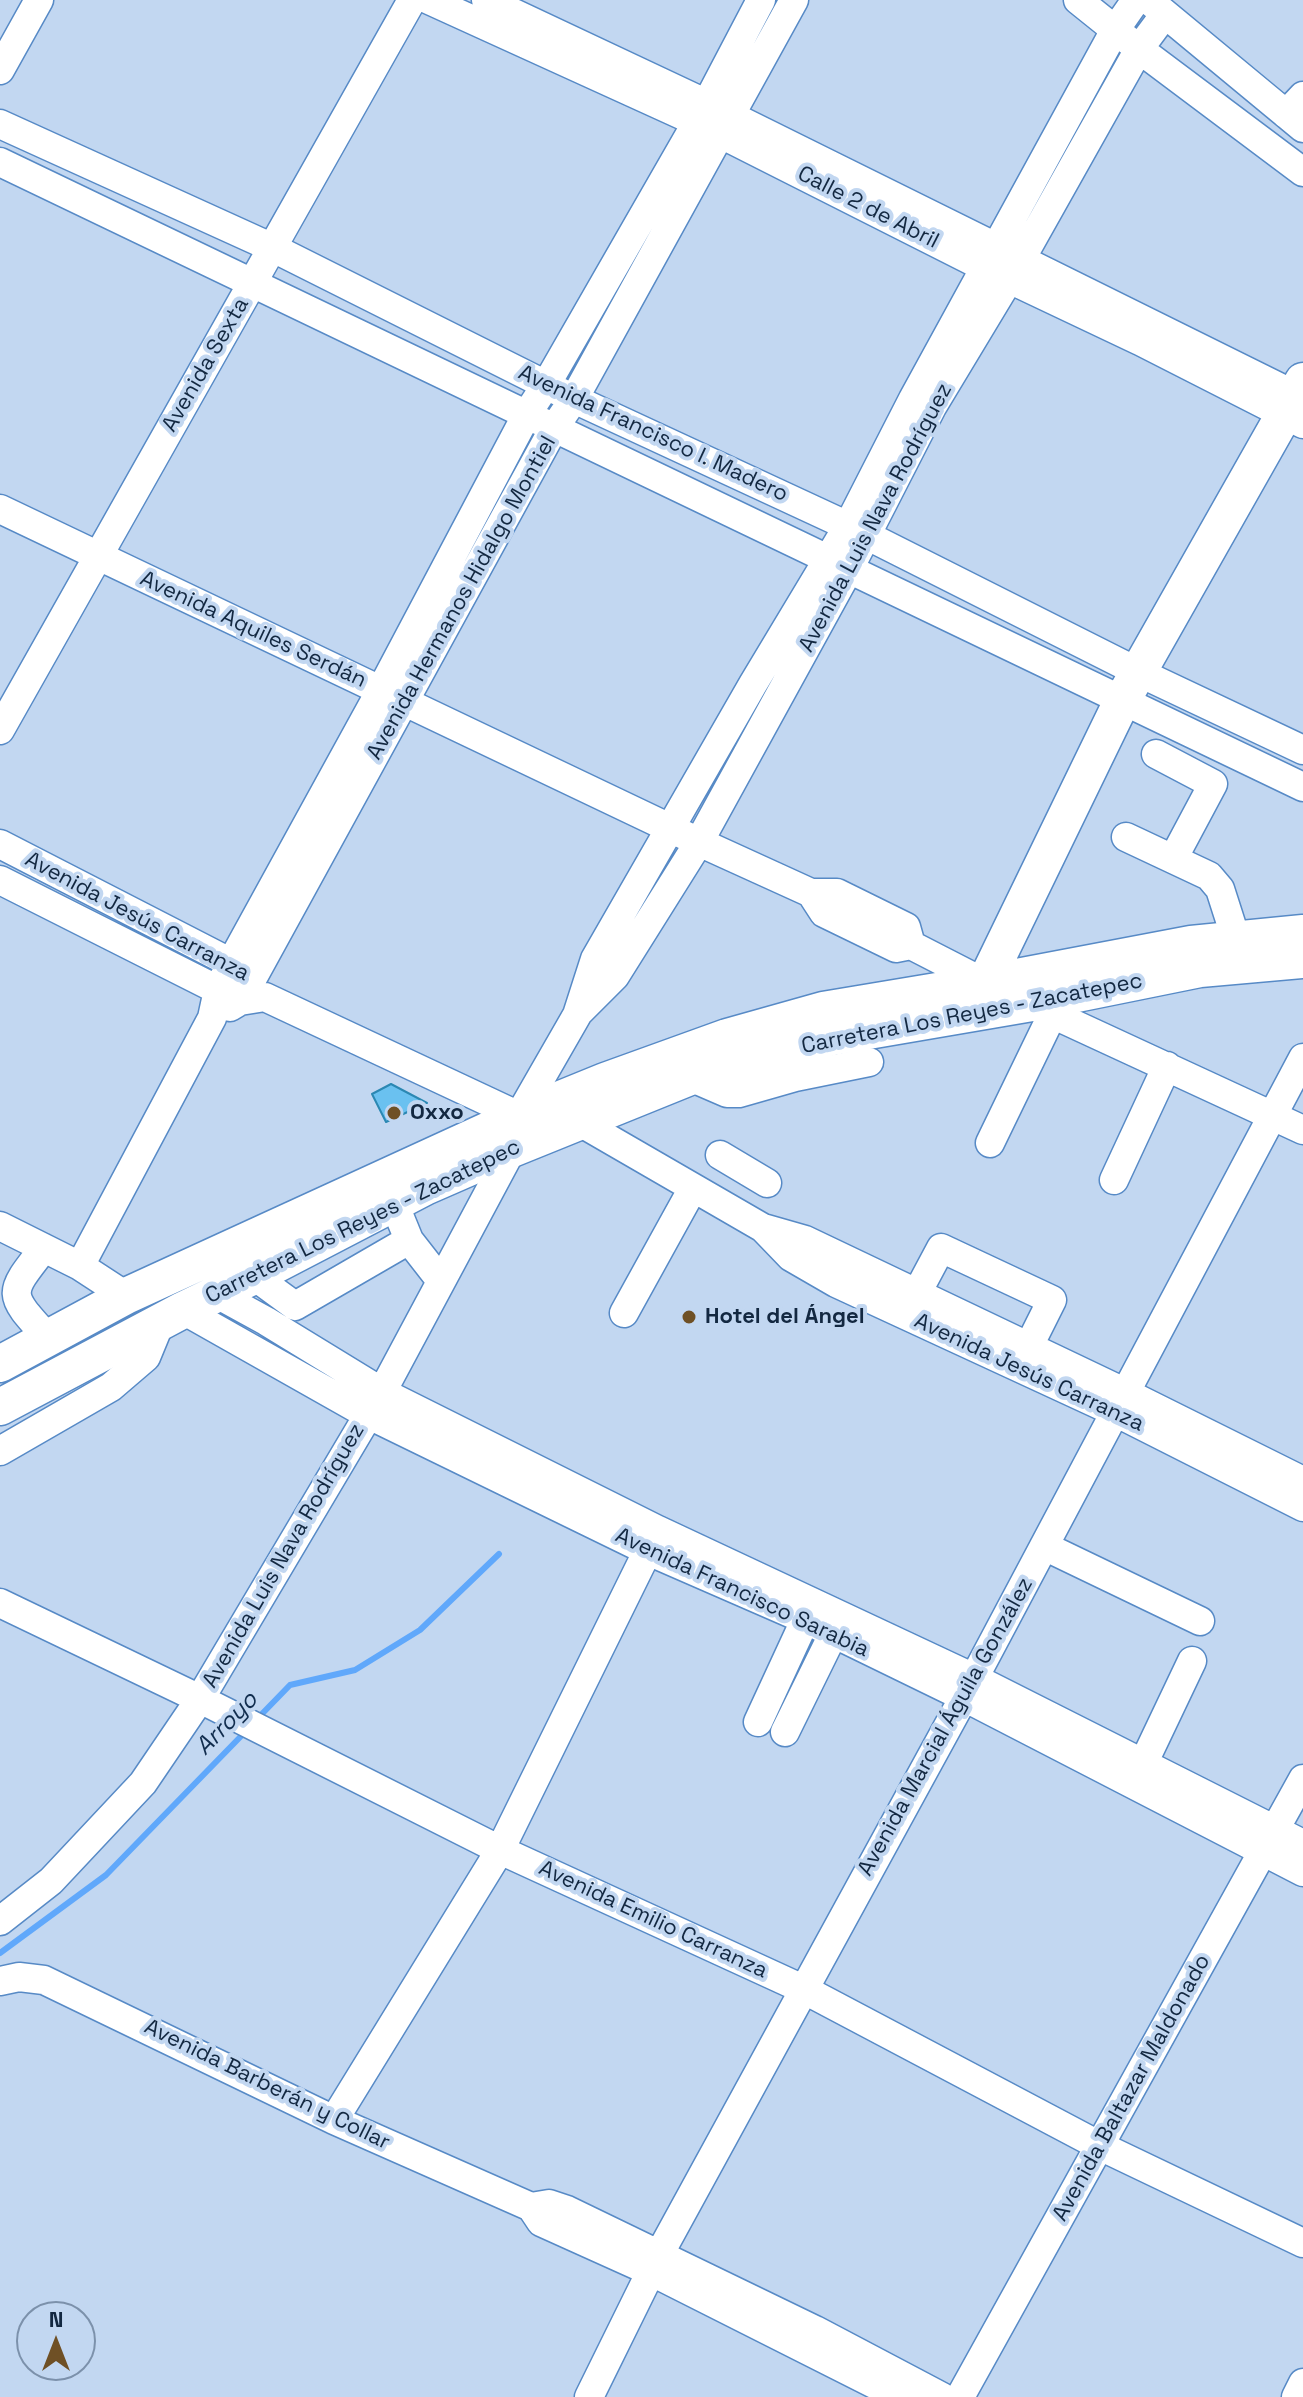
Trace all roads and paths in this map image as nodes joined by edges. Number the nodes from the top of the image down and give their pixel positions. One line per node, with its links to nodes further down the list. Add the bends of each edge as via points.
1 (39, 0): 13 (street)
2 (412, 0): 19 (street, Avenida Sexta)
3 (429, 0): 12 (street, Calle 2 de Abril)
4 (486, 0): 12 (street, Calle 2 de Abril)
5 (761, 0): 15 (street, Avenida Hermanos Hidalgo Montiel)
6 (794, 0): 15 (street, Avenida Hermanos Hidalgo Montiel)
7 (1078, 0): 10 (street)
8 (1136, 0): 10 (street, Avenida Luis Nava Rodríguez)
9 (1157, 7): 11 (street, Avenida Luis Nava Rodríguez); 14 (street)
10 (1115, 30): 11 (street); 21 (street, Avenida Luis Nava Rodríguez)
11 (1139, 49): 18 (street); 21 (street, Avenida Luis Nava Rodríguez)
12 (565, 50): 15 (street, Calle 2 de Abril)
13 (0, 70)
14 (1297, 112)
15 (714, 119): 20 (street, Avenida Hermanos Hidalgo Montiel); 21 (street, Calle 2 de Abril); 22 (street, Avenida Hermanos Hidalgo Montiel)
16 (0, 124): 19 (street, Avenida Francisco I. Madero)
17 (0, 162): 23 (street, Avenida Francisco I. Madero)
18 (1303, 172)
19 (273, 248): 23 (street, Avenida Sexta); 24 (street, Avenida Francisco I. Madero)
20 (617, 262): 22 (street); 26 (street, Avenida Hermanos Hidalgo Montiel)
21 (1003, 264): 28 (street, Calle 2 de Abril); 34 (street, Avenida Luis Nava Rodríguez)
22 (643, 275): 27 (street, Avenida Hermanos Hidalgo Montiel)
23 (254, 282): 25 (street, Avenida Francisco I. Madero); 37 (street, Avenida Sexta)
24 (405, 314): 25 (street); 26 (street, Avenida Francisco I. Madero)
25 (390, 348): 29 (street, Avenida Francisco I. Madero)
26 (546, 385): 27 (street, Avenida Francisco I. Madero); 29 (street, Avenida Hermanos Hidalgo Montiel)
27 (574, 399): 30 (street, Avenida Hermanos Hidalgo Montiel); 31 (street, Avenida Francisco I. Madero)
28 (1298, 403): 44 (main road)
29 (527, 414): 30 (street, Avenida Francisco I. Madero); 35 (street, Avenida Hermanos Hidalgo Montiel)
30 (554, 428): 32 (street, Avenida Francisco I. Madero); 36 (street, Avenida Hermanos Hidalgo Montiel)
31 (717, 465): 32 (street); 34 (street, Avenida Francisco I. Madero)
32 (699, 497): 38 (street, Avenida Francisco I. Madero)
33 (0, 509): 37 (street, Avenida Aquiles Serdán)
34 (857, 532): 38 (street, Avenida Luis Nava Rodríguez); 39 (street, Avenida Francisco I. Madero)
35 (459, 543): 36 (street); 40 (street, Avenida Hermanos Hidalgo Montiel)
36 (486, 555): 41 (street, Avenida Hermanos Hidalgo Montiel)
37 (96, 556): 45 (street, Avenida Aquiles Serdán); 47 (street, Avenida Sexta)
38 (839, 564): 42 (street, Avenida Francisco I. Madero); 43 (street, Avenida Luis Nava Rodríguez); 46 (street, Avenida Luis Nava Rodríguez)
39 (978, 593): 42 (street); 44 (street, Avenida Francisco I. Madero)
40 (425, 605): 41 (street); 45 (street, Avenida Hermanos Hidalgo Montiel)
41 (452, 617): 45 (street, Avenida Hermanos Hidalgo Montiel)
42 (964, 624): 44 (street, Avenida Francisco I. Madero)
43 (753, 684): 46 (street); 53 (street, Avenida Luis Nava Rodríguez)
44 (1130, 686): 48 (street, Avenida Francisco I. Madero); 51 (street, Avenida Francisco I. Madero); 62 (main road)
45 (393, 697): 53 (street, Avenida Aquiles Serdán); 63 (street, Avenida Hermanos Hidalgo Montiel, via 280,898)
46 (779, 699): 55 (street, Avenida Luis Nava Rodríguez)
47 (0, 730)
48 (1274, 736): 49 (street, Avenida Francisco I. Madero); 51 (street)
49 (1303, 750)
50 (1156, 754): 57 (street, via 1213,784)
51 (1259, 766): 52 (street, Avenida Francisco I. Madero)
52 (1303, 787)
53 (672, 829): 55 (street, Avenida Aquiles Serdán); 65 (street, Avenida Luis Nava Rodríguez, via 595,959)
54 (1126, 837): 57 (street)
55 (699, 842): 62 (street, Avenida Aquiles Serdán, via 811,893 824,913 896,948 911,945); 65 (street, Avenida Luis Nava Rodríguez, via 615,976)
56 (0, 844): 63 (street, Avenida Jesús Carranza)
57 (1173, 859): 60 (street, via 1209,876 1220,889)
58 (0, 880): 63 (street, Avenida Jesús Carranza)
59 (1303, 933): 60 (main road, Carretera Los Reyes - Zacatepec)
60 (1236, 939): 62 (main road, Carretera Los Reyes - Zacatepec)
61 (1303, 960): 64 (main road, Carretera Los Reyes - Zacatepec, via 1200,969)
62 (985, 983): 64 (street, Avenida Aquiles Serdán); 73 (main road, Carretera Los Reyes - Zacatepec, via 823,1010 727,1037 605,1081)
63 (241, 985): 73 (street, Avenida Jesús Carranza); 84 (street, Avenida Hermanos Hidalgo Montiel, via 212,1018)
64 (1043, 1008): 68 (street, Avenida Aquiles Serdán); 69 (main road, Carretera Los Reyes - Zacatepec, via 833,1037); 74 (street)
65 (577, 1015): 73 (street, Avenida Luis Nava Rodríguez)
66 (1303, 1058): 70 (street, Avenida Marcial Águila González)
67 (869, 1062): 69 (street, via 739,1093)
68 (1167, 1066): 70 (street, Avenida Aquiles Serdán); 76 (street)
69 (690, 1077): 71 (main road, Carretera Los Reyes - Zacatepec)
70 (1274, 1115): 72 (street, Avenida Aquiles Serdán); 98 (street, Avenida Marcial Águila González)
71 (578, 1121): 73 (main road, Carretera Los Reyes - Zacatepec); 77 (street, Avenida Jesús Carranza)
72 (1303, 1130)
73 (516, 1132): 78 (main road, Carretera Los Reyes - Zacatepec); 86 (street, Avenida Luis Nava Rodríguez); 89 (main road, Carretera Los Reyes - Zacatepec)
74 (990, 1143)
75 (720, 1155): 79 (street, via 756,1176)
76 (1114, 1180)
77 (693, 1188): 79 (street, Avenida Jesús Carranza); 91 (street)
78 (394, 1203): 82 (street); 85 (main road, Carretera Los Reyes - Zacatepec)
79 (727, 1207): 81 (street, Avenida Jesús Carranza)
80 (0, 1226): 83 (street)
81 (763, 1228): 88 (street, Avenida Jesús Carranza, via 805,1240); 98 (street, Avenida Jesús Carranza, via 791,1257 836,1283)
82 (409, 1240): 86 (street); 90 (street)
83 (44, 1248): 84 (street); 94 (street, via 17,1282 16,1296)
84 (80, 1266): 89 (street)
85 (254, 1276): 87 (main road, Carretera Los Reyes - Zacatepec); 90 (street)
86 (441, 1281): 99 (street, Avenida Luis Nava Rodríguez)
87 (215, 1293): 92 (main road, Carretera Los Reyes - Zacatepec); 93 (street, Avenida Francisco Sarabia)
88 (917, 1293): 96 (street, Avenida Jesús Carranza); 96 (street, via 941,1248 1038,1293 1052,1300)
89 (126, 1296): 94 (main road, Carretera Los Reyes - Zacatepec)
90 (295, 1306): 93 (street)
91 (624, 1313)
92 (171, 1316): 95 (street, Avenida Francisco Sarabia); 100 (main road, Carretera Los Reyes - Zacatepec); 101 (street, via 146,1357 111,1387)
93 (266, 1321): 95 (street); 99 (street, Avenida Francisco Sarabia)
94 (48, 1338): 97 (main road, Carretera Los Reyes - Zacatepec)
95 (234, 1338): 99 (street, Avenida Francisco Sarabia)
96 (1029, 1346): 98 (street, Avenida Jesús Carranza)
97 (1, 1362)
98 (1121, 1402): 102 (street, Avenida Jesús Carranza); 103 (street, Avenida Jesús Carranza); 105 (street, Avenida Marcial Águila González)
99 (375, 1403): 104 (street, Avenida Francisco Sarabia); 112 (street, Avenida Luis Nava Rodríguez)
100 (0, 1407)
101 (0, 1451)
102 (1303, 1481)
103 (1303, 1507)
104 (653, 1541): 107 (street, Avenida Francisco Sarabia); 117 (street)
105 (1044, 1546): 108 (street); 111 (street, Avenida Marcial Águila González)
106 (0, 1603): 112 (street, Avenida Emilio Carranza)
107 (809, 1611): 109 (street, Avenida Francisco Sarabia); 109 (street, via 747,1717 790,1734)
108 (1200, 1621)
109 (837, 1624): 111 (street, Avenida Francisco Sarabia)
110 (1192, 1661): 113 (street)
111 (969, 1687): 113 (street, Avenida Francisco Sarabia); 115 (street, Avenida Francisco Sarabia); 121 (street, Avenida Marcial Águila González)
112 (200, 1699): 117 (street, Avenida Emilio Carranza); 119 (street, Avenida Luis Nava Rodríguez, via 143,1783 51,1881)
113 (1143, 1764): 115 (street, Avenida Francisco Sarabia)
114 (1303, 1779): 115 (street, Avenida Baltazar Maldonado)
115 (1268, 1842): 116 (street, Avenida Francisco Sarabia); 118 (street, Avenida Francisco Sarabia); 123 (street, Avenida Baltazar Maldonado)
116 (1303, 1844)
117 (500, 1850): 121 (street, Avenida Emilio Carranza); 122 (street)
118 (1303, 1872)
119 (0, 1921)
120 (0, 1981): 122 (street, Avenida Barberán y Collar, via 44,1980)
121 (803, 1989): 123 (street, Avenida Emilio Carranza); 125 (street, Avenida Marcial Águila González)
122 (334, 2120): 125 (street, Avenida Barberán y Collar, via 531,2207 549,2204 567,2210)
123 (1100, 2146): 124 (street, Avenida Emilio Carranza); 131 (street, Avenida Baltazar Maldonado)
124 (1303, 2243)
125 (656, 2263): 126 (street, Avenida Barberán y Collar); 128 (street, Avenida Marcial Águila González)
126 (810, 2339): 129 (street, Avenida Barberán y Collar); 130 (street, Avenida Barberán y Collar)
127 (1303, 2383): 132 (street)
128 (589, 2397)
129 (900, 2397)
130 (942, 2397)
131 (960, 2397)
132 (1296, 2397)

